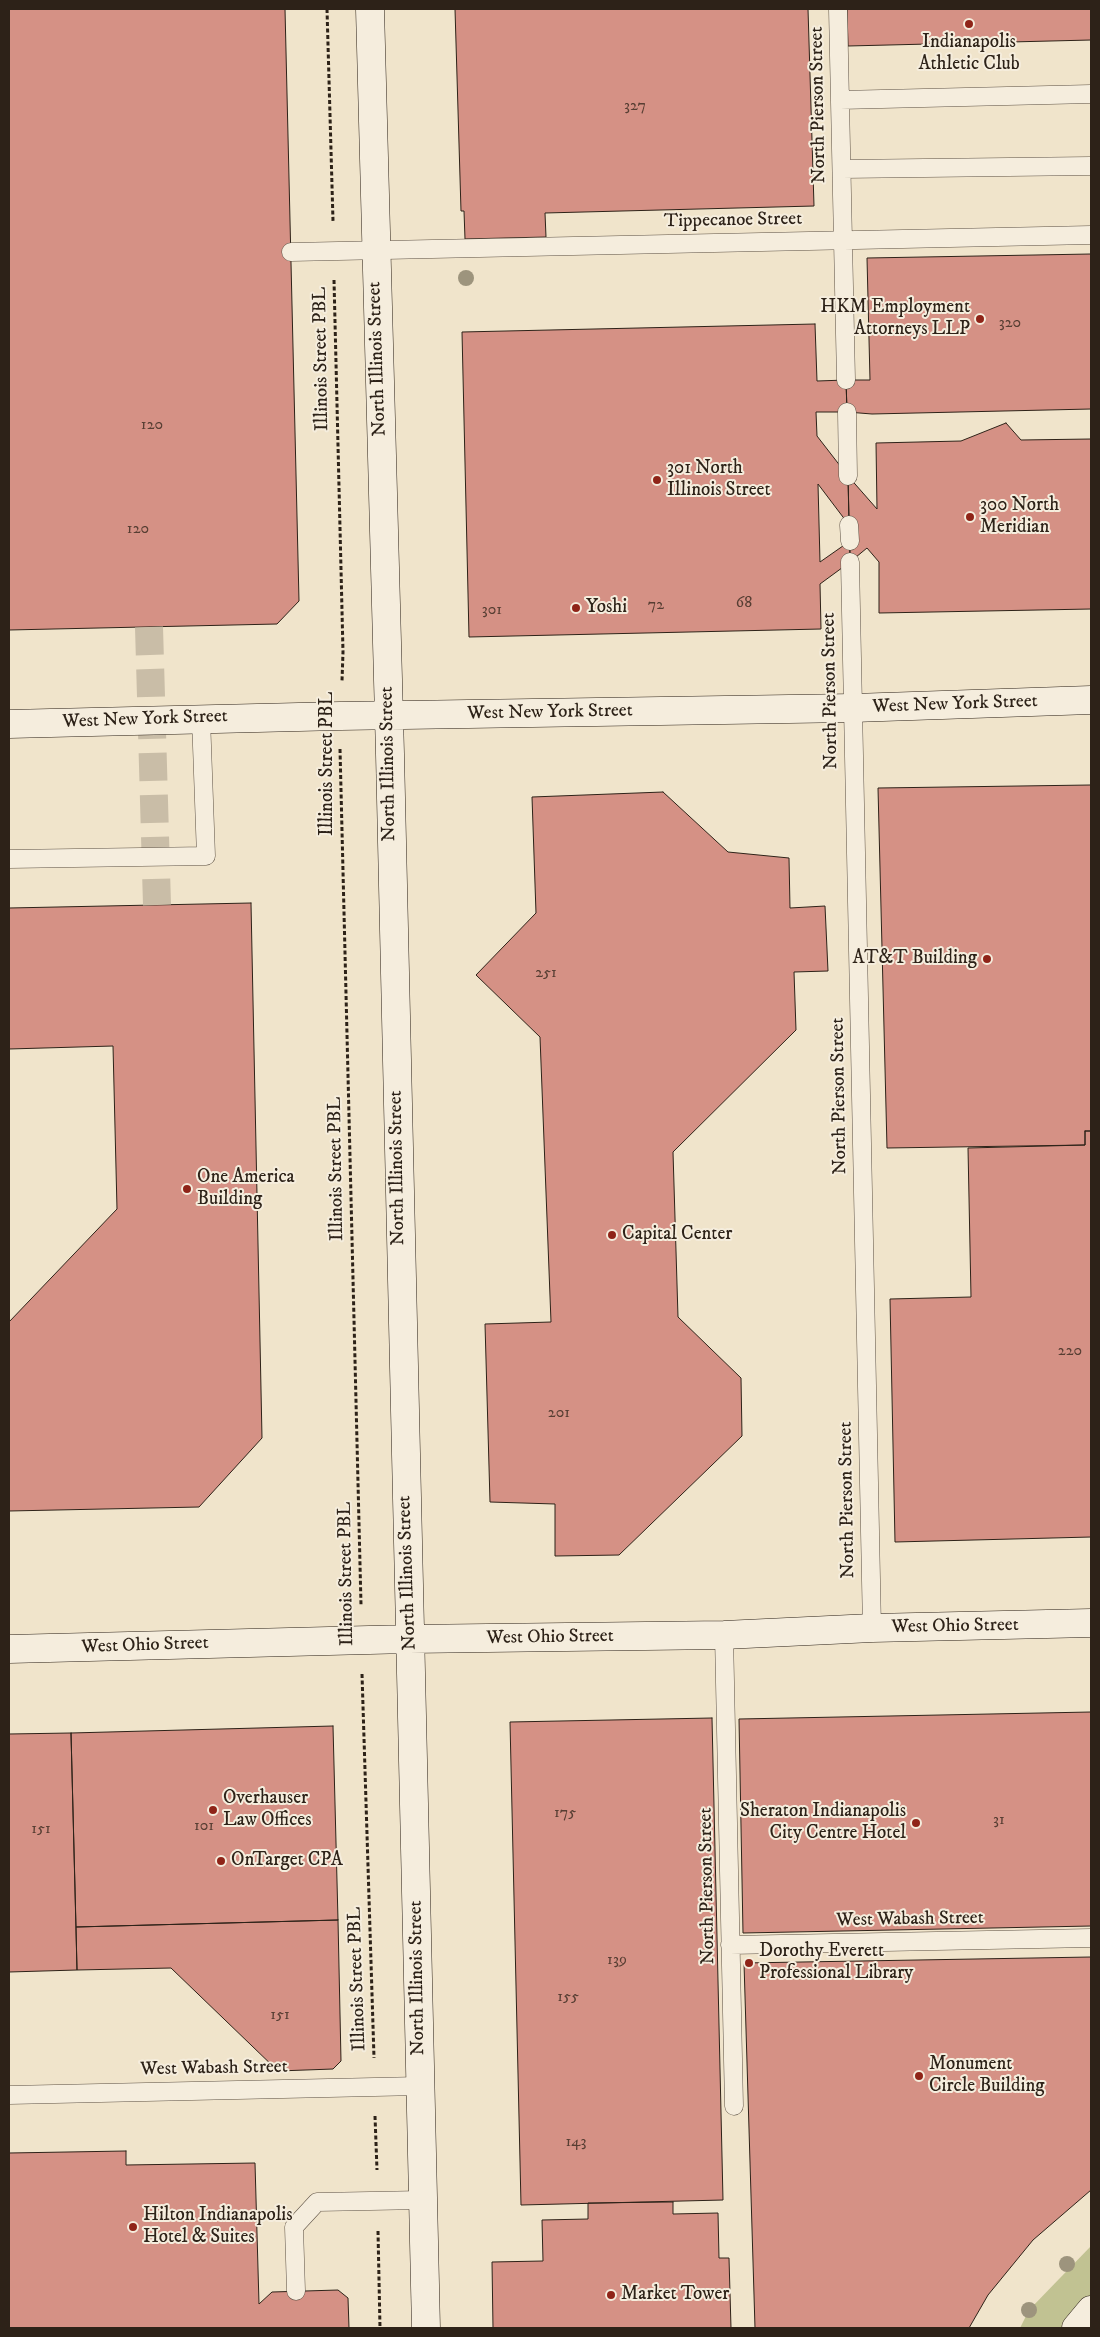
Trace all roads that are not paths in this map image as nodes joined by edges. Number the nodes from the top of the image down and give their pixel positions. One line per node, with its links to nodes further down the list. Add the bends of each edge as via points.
1 (370, 9): 9 (main road, North Illinois Street)
2 (838, 9): 4 (lane, North Pierson Street)
3 (1091, 94): 4 (lane)
4 (840, 100): 6 (lane, North Pierson Street)
5 (1091, 166): 6 (lane)
6 (842, 169): 8 (lane, North Pierson Street)
7 (1091, 235): 8 (lane, Tippecanoe Street)
8 (843, 239): 9 (lane, Tippecanoe Street); 11 (lane, North Pierson Street)
9 (375, 251): 10 (lane, Tippecanoe Street); 17 (main road, North Illinois Street)
10 (291, 252)
11 (846, 380)
12 (847, 412): 13 (lane)
13 (848, 476)
14 (850, 562): 16 (lane, North Pierson Street)
15 (1091, 700): 16 (main road, West New York Street)
16 (853, 708): 17 (main road, West New York Street); 22 (lane, North Pierson Street)
17 (389, 715): 18 (main road, West New York Street); 24 (main road, North Illinois Street)
18 (200, 718): 19 (main road, West New York Street); 20 (lane, via 206,856)
19 (9, 724)
20 (9, 859)
21 (1091, 1623): 22 (main road, West Ohio Street)
22 (872, 1628): 23 (main road, West Ohio Street)
23 (724, 1635): 24 (main road, West Ohio Street); 27 (lane, North Pierson Street)
24 (409, 1640): 25 (main road, West Ohio Street); 28 (main road, North Illinois Street)
25 (9, 1649)
26 (1091, 1938): 27 (lane, West Wabash Street)
27 (730, 1945): 30 (lane, North Pierson Street)
28 (420, 2086): 29 (lane, West Wabash Street); 31 (main road, North Illinois Street)
29 (9, 2095)
30 (734, 2106)
31 (423, 2200): 32 (lane, via 317,2202 294,2227); 34 (main road, North Illinois Street)
32 (296, 2291)
33 (1091, 2310): 35 (main road)
34 (426, 2328)
35 (1076, 2328)

